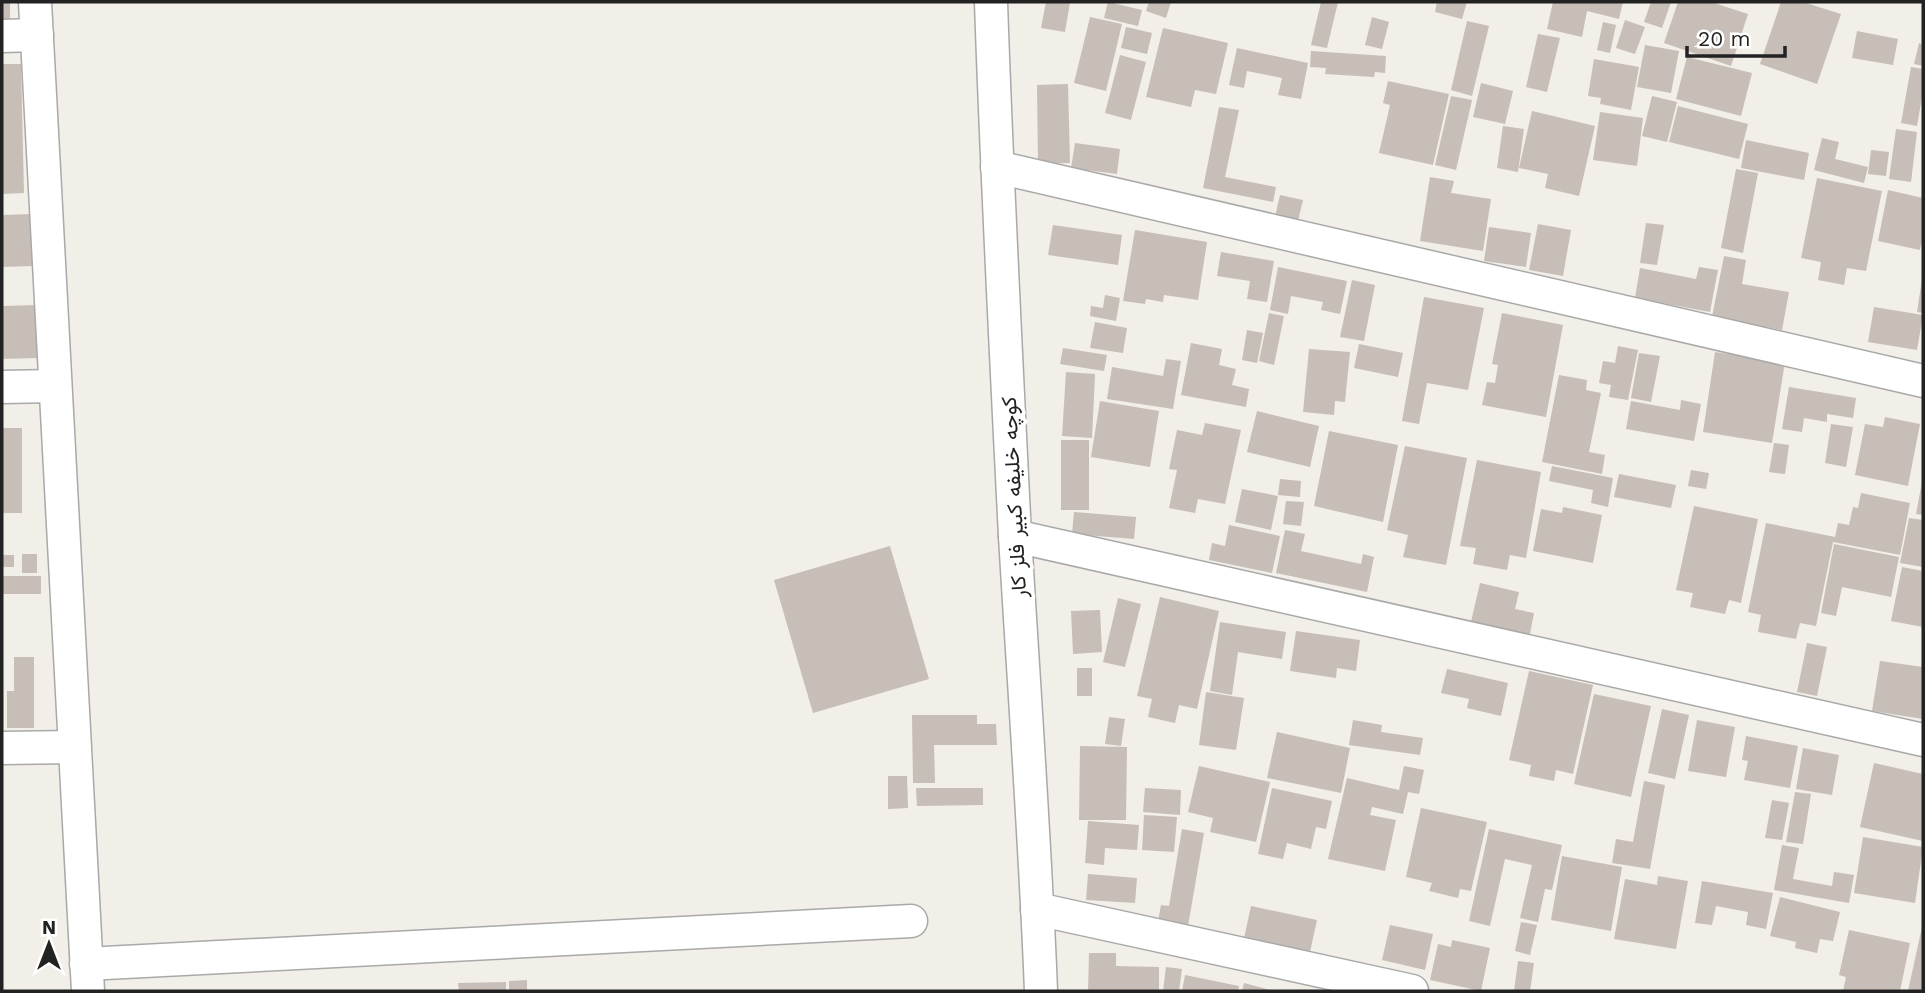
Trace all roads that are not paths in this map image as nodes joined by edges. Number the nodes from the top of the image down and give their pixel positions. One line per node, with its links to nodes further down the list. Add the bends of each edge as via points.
1 (35, 2): 3 (street)
2 (990, 2): 5 (street, کوچه خلیفه کبیر فلز کار)
3 (37, 35): 4 (street); 7 (street)
4 (2, 36)
5 (997, 167): 6 (street); 9 (street, کوچه خلیفه کبیر فلز کار)
6 (1923, 381)
7 (55, 386): 8 (street); 11 (street)
8 (2, 387)
9 (1015, 536): 10 (street); 13 (street, کوچه خلیفه کبیر فلز کار)
10 (1923, 740)
11 (75, 747): 12 (street); 15 (street)
12 (2, 748)
13 (1037, 909): 16 (street, کوچه خلیفه کبیر فلز کار); 17 (street)
14 (911, 921): 15 (street)
15 (87, 978)
16 (1041, 991)
17 (1412, 991)

